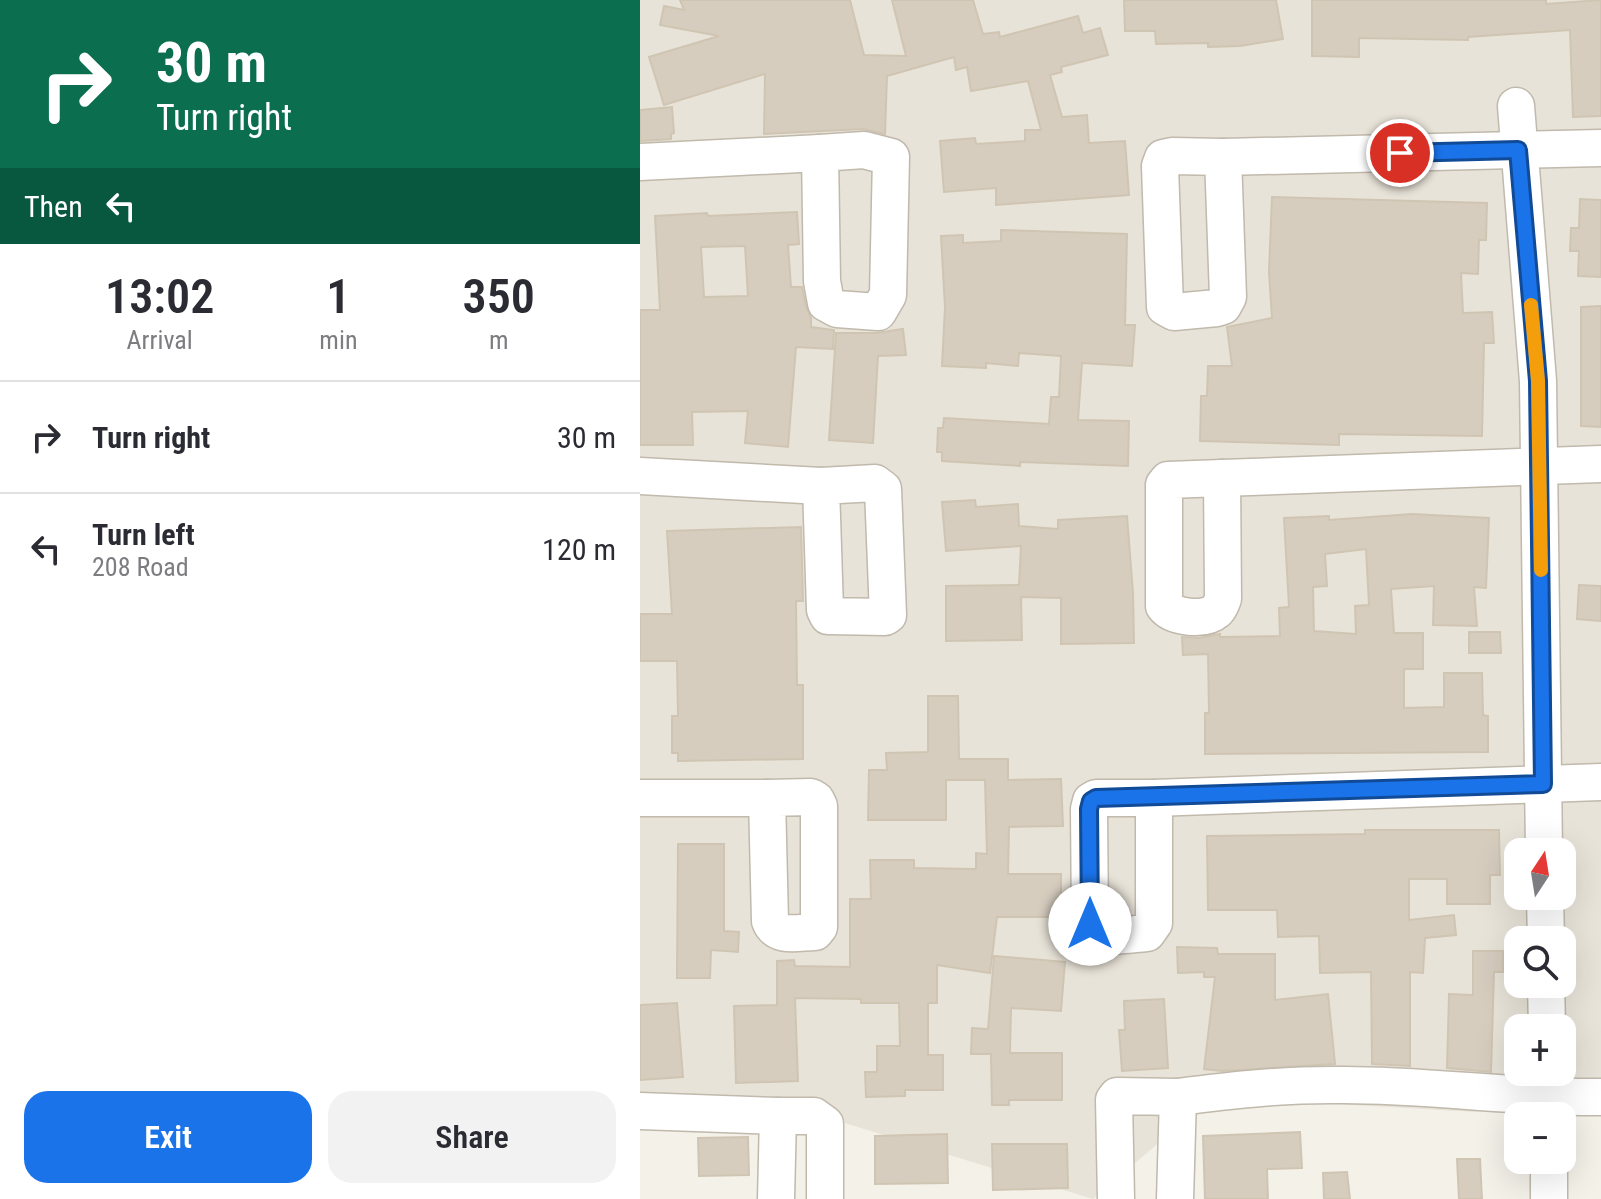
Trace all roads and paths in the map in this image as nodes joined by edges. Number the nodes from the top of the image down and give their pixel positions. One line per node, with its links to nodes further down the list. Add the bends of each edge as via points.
1 (1516, 106): 3 (street)
2 (1601, 148): 3 (street)
3 (1518, 150): 5 (street); 8 (street, via 1538,381)
4 (820, 153): 6 (street)
5 (1223, 157)
6 (640, 162)
7 (1601, 464): 8 (street)
8 (1539, 466): 10 (street); 13 (street)
9 (640, 476): 11 (street)
10 (1222, 478)
11 (821, 486)
12 (1601, 782): 13 (street)
13 (1543, 784): 16 (street); 17 (street)
14 (640, 798): 15 (street)
15 (767, 798)
16 (1154, 798)
17 (1544, 838)
18 (1548, 1095): 19 (street, via 1344,1085); 20 (street)
19 (1178, 1097): 26 (street, via 1115,1098); 27 (street)
20 (1601, 1097)
21 (640, 1111): 22 (street)
22 (778, 1116): 24 (street); 25 (street, via 814,1116 825,1124)
23 (1549, 1174): 28 (street)
24 (776, 1199)
25 (825, 1199)
26 (1116, 1199)
27 (1175, 1199)
28 (1549, 1199)

